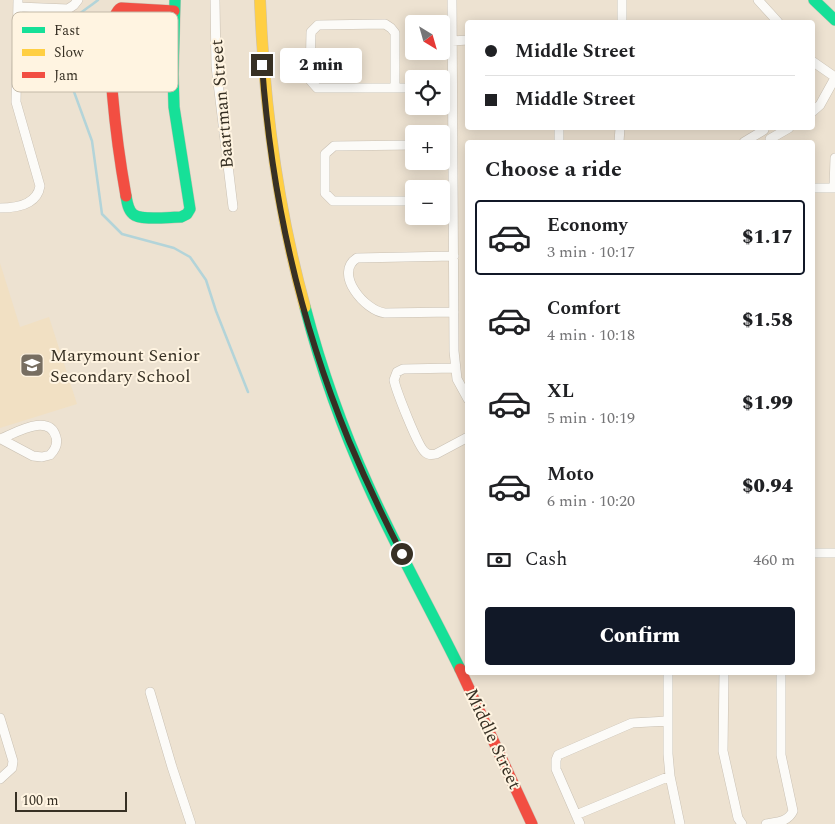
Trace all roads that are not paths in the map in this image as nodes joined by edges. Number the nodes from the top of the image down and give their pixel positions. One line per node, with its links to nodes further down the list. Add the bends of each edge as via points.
1 (78, 0): 8 (street, via 68,9)
2 (215, 0): 36 (street, Baartman Street, via 216,66)
3 (260, 0): 56 (main road, Middle Street, via 268,128 278,190 303,304 322,368 348,439 380,510 474,695)
4 (452, 0): 15 (street)
5 (622, 0): 11 (street)
6 (758, 0): 12 (street)
7 (814, 0): 13 (main road)
8 (18, 4)
9 (174, 5): 10 (main road, via 122,8)
10 (116, 12)
11 (622, 20)
12 (776, 20)
13 (835, 20)
14 (465, 40): 15 (street)
15 (452, 41): 18 (street)
16 (815, 63): 17 (street)
17 (835, 77): 24 (street)
18 (452, 87): 30 (street)
19 (394, 88): 19 (street, via 315,87 310,80 311,32 318,25 390,26 395,33); 20 (street)
20 (405, 88)
21 (16, 92): 37 (street, via 16,102 40,186 32,201)
22 (112, 92): 23 (main road, via 127,204 132,214 139,218 181,217 190,209)
23 (173, 92)
24 (815, 109)
25 (762, 130): 27 (street)
26 (786, 130): 28 (street)
27 (747, 140)
28 (772, 140)
29 (405, 145): 34 (street, via 334,146 325,154 324,161 325,193 333,201)
30 (453, 145): 35 (street)
31 (835, 158): 33 (street)
32 (815, 188): 33 (street)
33 (834, 188)
34 (405, 201)
35 (453, 201): 38 (street)
36 (233, 207)
37 (0, 208)
38 (454, 256): 39 (street); 39 (street, via 357,258 349,269 353,289 375,311 385,314)
39 (454, 312): 40 (street)
40 (455, 368): 41 (street); 43 (street, via 403,369 397,372 394,380 425,453 436,454)
41 (465, 394)
42 (1, 439): 42 (street, via 38,457 50,455 57,439 48,427 39,425)
43 (465, 439)
44 (815, 553): 45 (street)
45 (835, 553)
46 (668, 675): 51 (street)
47 (724, 675): 58 (street, via 723,751)
48 (781, 675): 59 (street, via 781,755 793,811 789,818)
49 (150, 692): 55 (street)
50 (0, 718): 53 (street, via 13,765)
51 (668, 720): 52 (street); 54 (street, via 632,723 559,754 556,769)
52 (670, 776): 54 (street); 57 (street)
53 (0, 779)
54 (578, 820)
55 (191, 824)
56 (532, 824)
57 (680, 824)
58 (742, 824)
59 (766, 824)

